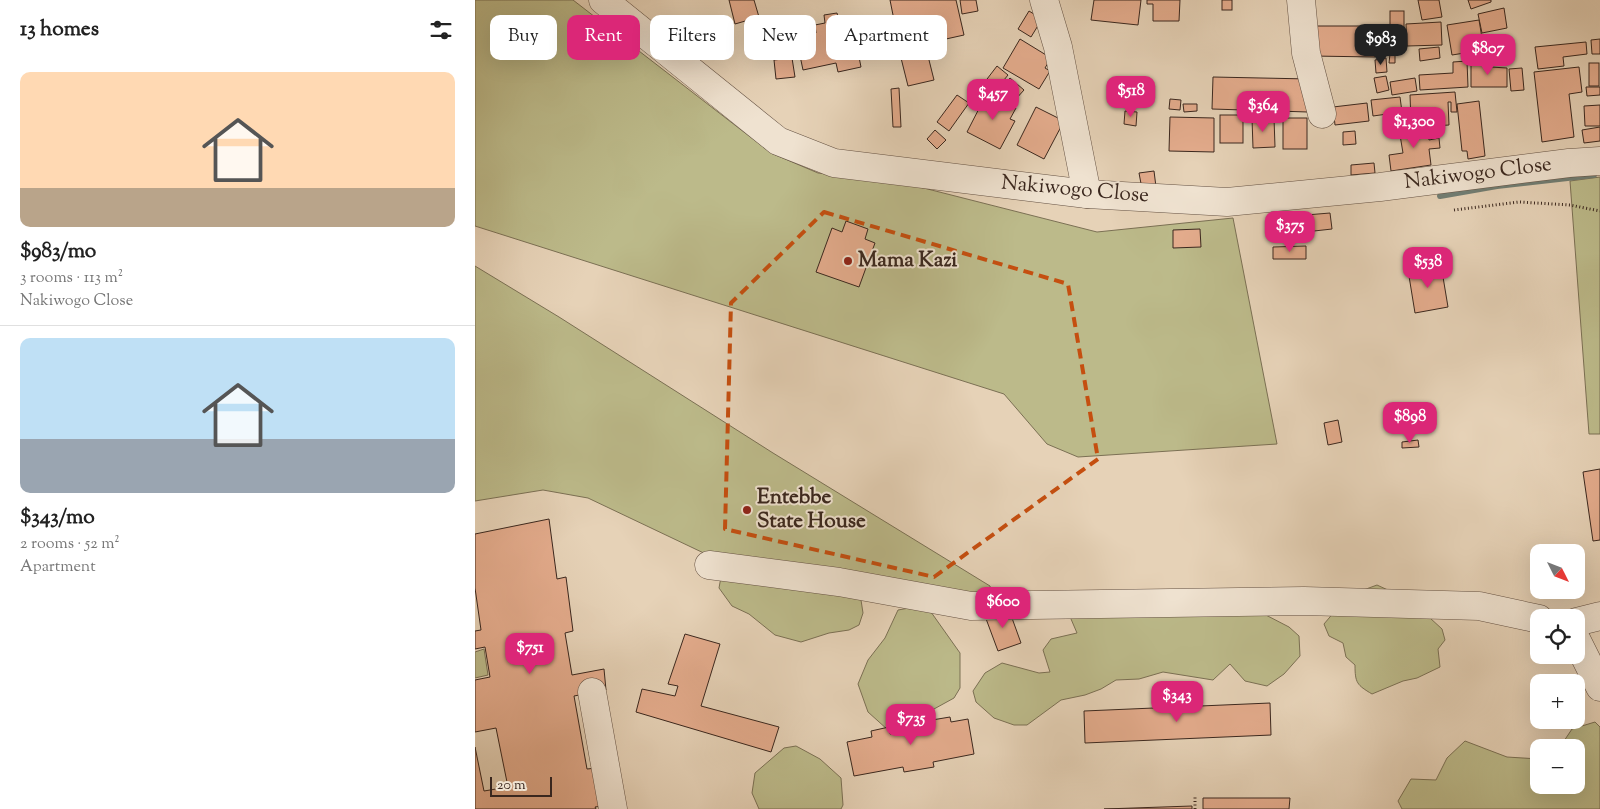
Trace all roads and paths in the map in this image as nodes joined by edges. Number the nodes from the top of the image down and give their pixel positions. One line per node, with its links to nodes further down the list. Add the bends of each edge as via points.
1 (603, 0): 6 (street, Nakiwogo Close, via 778,141 805,153 834,163)
2 (1045, 0): 6 (street)
3 (1301, 0): 4 (street, via 1306,53)
4 (1322, 114)
5 (1600, 161): 6 (street, Nakiwogo Close, via 1227,202)
6 (1087, 194)
7 (1454, 210): 8 (path, via 1519,202 1570,205)
8 (1600, 211)
9 (709, 565): 11 (street, via 839,582 971,606 1304,600 1479,606)
10 (1600, 616): 12 (street)
11 (1530, 618)
12 (1585, 620)
13 (1585, 656): 14 (street)
14 (1600, 687)
15 (592, 692): 17 (street)
16 (1195, 795): 18 (path)
17 (613, 809)
18 (1195, 809)

